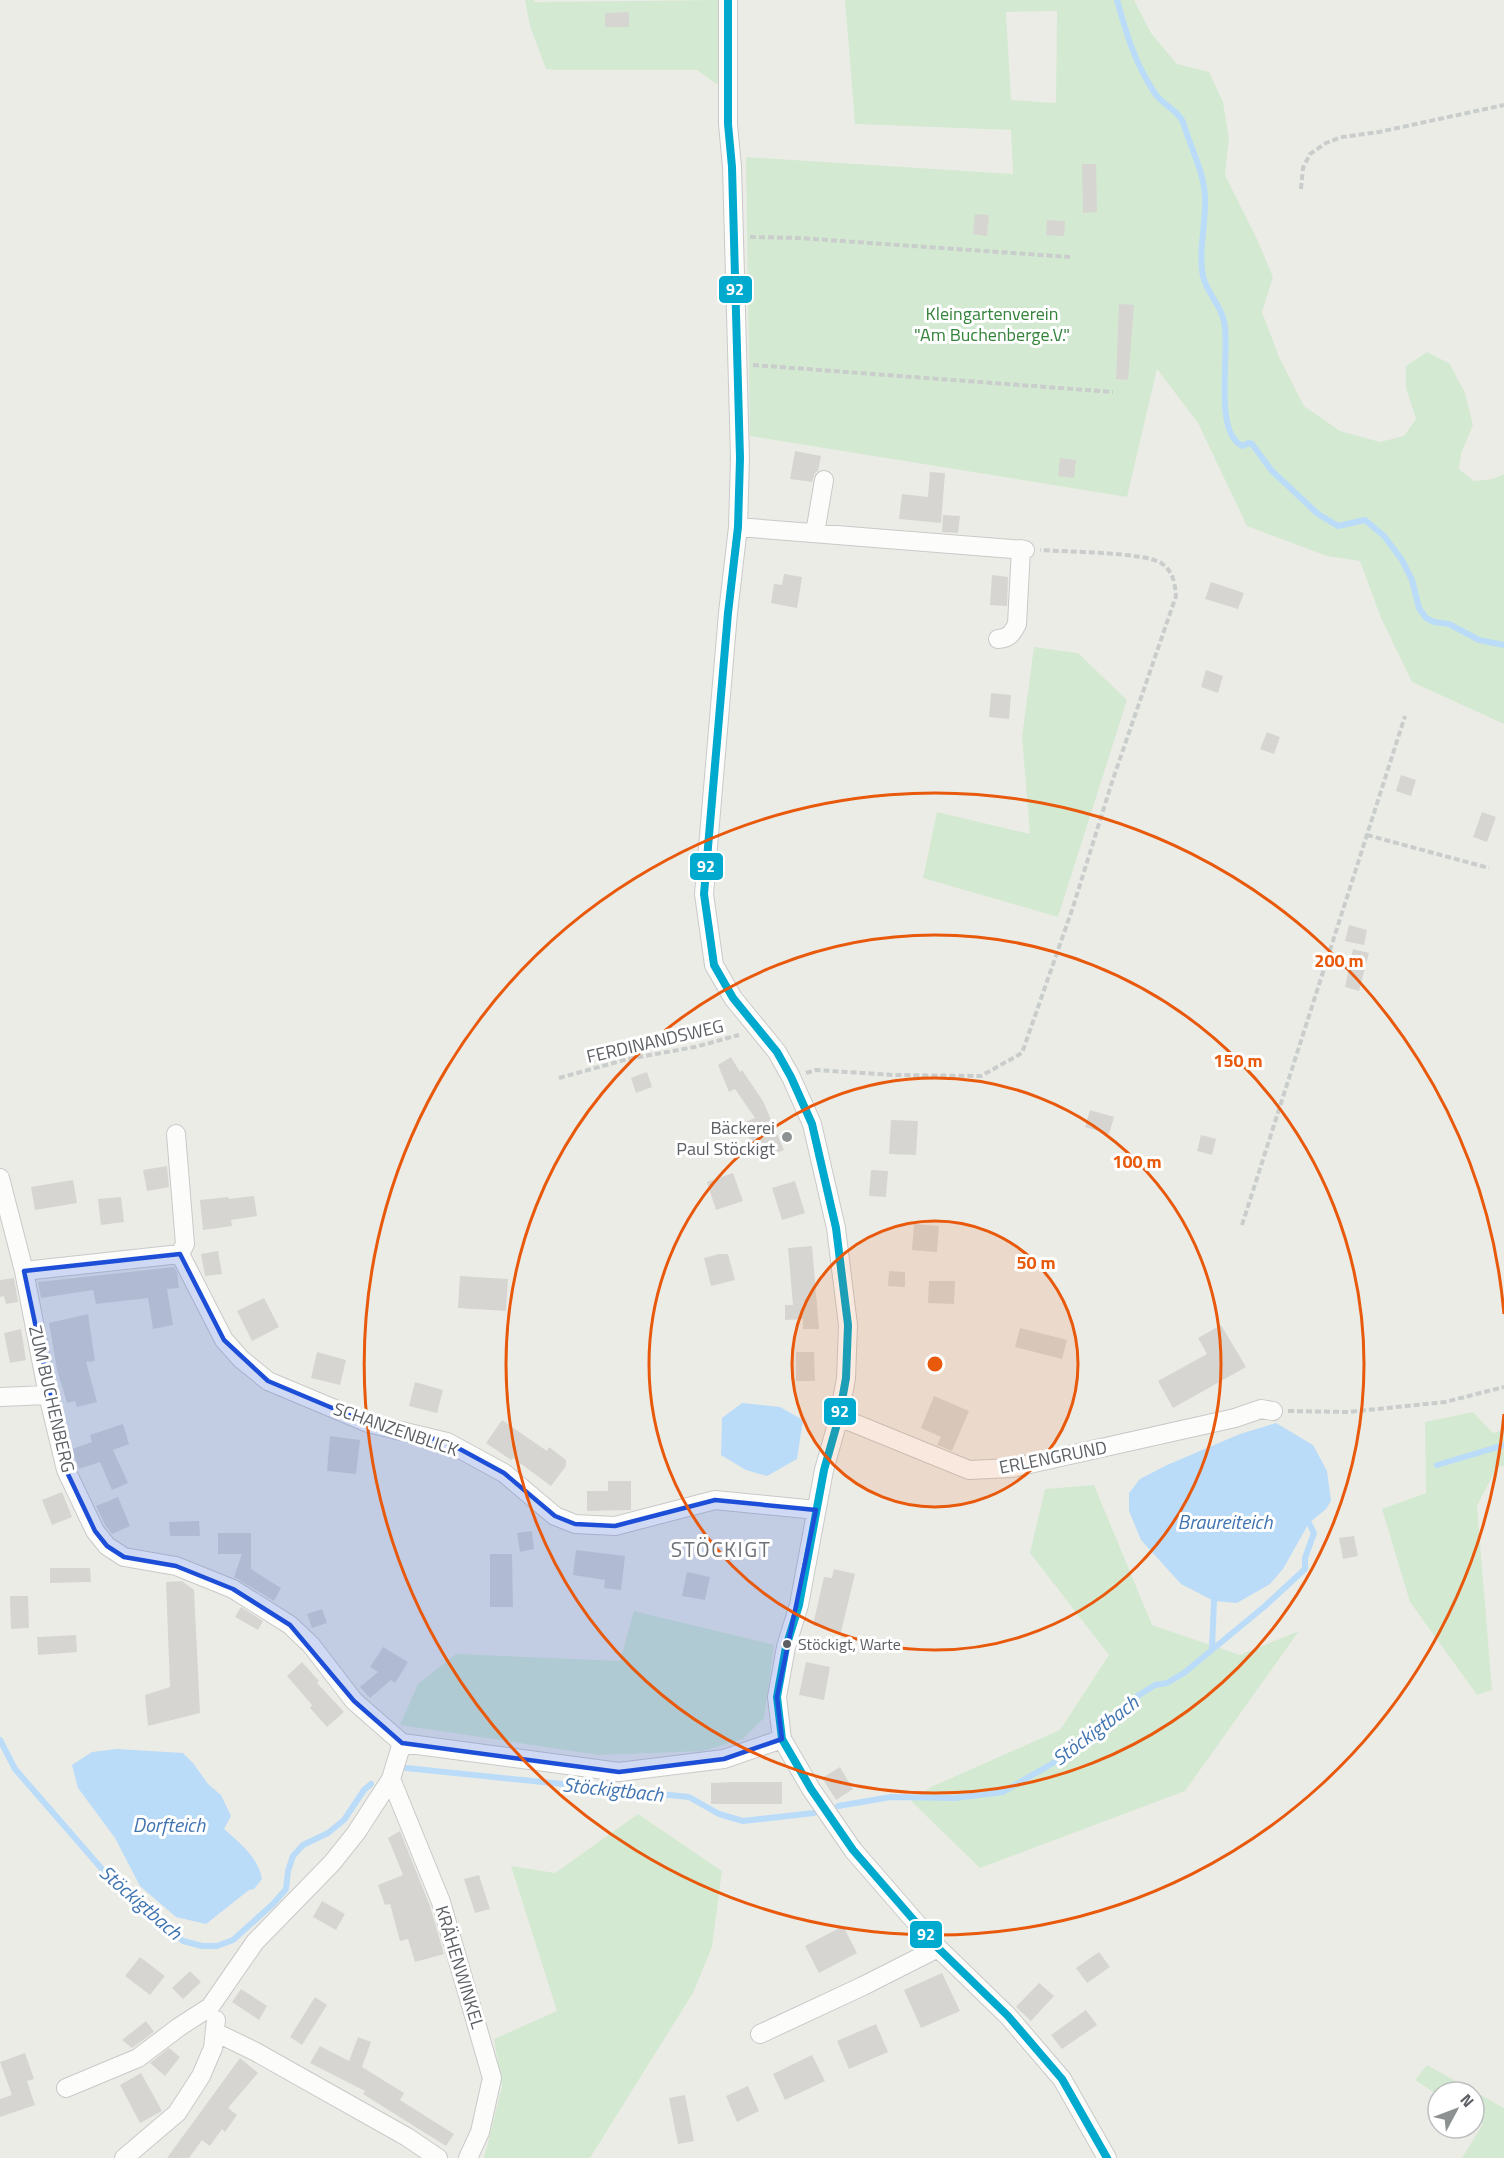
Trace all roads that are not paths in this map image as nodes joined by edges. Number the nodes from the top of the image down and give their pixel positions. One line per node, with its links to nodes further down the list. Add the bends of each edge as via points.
1 (728, 0): 3 (street, via 728,124 740,458)
2 (824, 480): 4 (street)
3 (738, 527): 4 (street); 13 (street, via 704,894 714,965 733,998 777,1052 812,1124 836,1228 848,1325 846,1378)
4 (815, 533): 5 (street, via 1023,549 1017,624 1012,634)
5 (998, 639)
6 (176, 1134): 8 (street, via 185,1244)
7 (0, 1178): 9 (street, ZUM BUCHENBERG)
8 (180, 1254): 9 (street); 14 (street, SCHANZENBLICK, via 224,1340 268,1381 369,1423 447,1442 504,1473 555,1516 575,1524 615,1526 715,1500)
9 (24, 1271): 10 (street, ZUM BUCHENBERG)
10 (48, 1395): 11 (street); 16 (street, ZUM BUCHENBERG, via 66,1470 95,1531 107,1546 124,1557 176,1566 233,1589 290,1625 311,1645 354,1701)
11 (0, 1397)
12 (1273, 1411): 13 (street, ERLENGRUND, via 1261,1409 1012,1468 969,1470)
13 (839, 1417): 14 (street)
14 (816, 1510): 15 (street, via 777,1697)
15 (782, 1739): 16 (street, via 724,1760 619,1772); 18 (street, via 853,1850)
16 (402, 1743): 17 (street)
17 (391, 1779): 19 (street, via 356,1833 255,1942); 25 (street, KRÄHENWINKEL, via 441,1902 492,2078 480,2132)
18 (938, 1948): 21 (street); 26 (street, via 1008,2016 1062,2079)
19 (214, 2002): 20 (street); 22 (street, via 138,2058)
20 (215, 2032): 23 (street, via 201,2076 177,2112); 24 (street, via 311,2082)
21 (760, 2034)
22 (66, 2088)
23 (124, 2158)
24 (438, 2158)
25 (468, 2158)
26 (1107, 2158)

